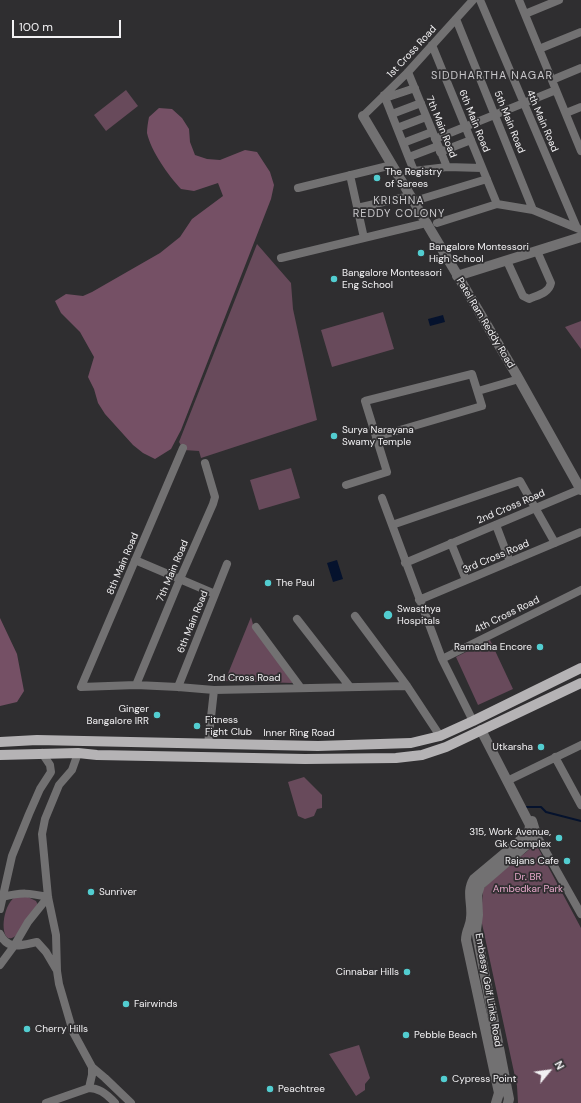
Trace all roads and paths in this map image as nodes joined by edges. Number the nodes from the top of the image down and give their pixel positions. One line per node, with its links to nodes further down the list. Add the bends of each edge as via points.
1 (473, 0): 6 (street, 1st Cross Road)
2 (480, 0): 17 (street, 4th Main Road)
3 (519, 0): 5 (street)
4 (559, 0): 5 (street)
5 (525, 14): 9 (street)
6 (456, 19): 8 (street, 1st Cross Road); 21 (street, 5th Main Road)
7 (581, 32): 9 (street)
8 (432, 46): 11 (street, 1st Cross Road); 24 (street, 6th Main Road)
9 (539, 49): 12 (street)
10 (581, 68): 12 (street)
11 (408, 72): 13 (street, 7th Main Road); 15 (street, 1st Cross Road)
12 (552, 80): 14 (street)
13 (414, 88): 15 (street); 16 (street, 7th Main Road)
14 (556, 90): 17 (street); 19 (street)
15 (385, 97): 20 (street); 22 (street, 1st Cross Road)
16 (421, 103): 20 (street); 23 (street, 7th Main Road)
17 (523, 103): 21 (street); 44 (street, 4th Main Road)
18 (581, 107): 19 (street)
19 (566, 113): 29 (street)
20 (392, 114): 25 (street)
21 (495, 115): 24 (street); 41 (street, 5th Main Road)
22 (363, 116): 31 (street, Patel Ram Reddy Road)
23 (426, 117): 25 (street); 27 (street, 7th Main Road)
24 (466, 127): 26 (street, 6th Main Road); 27 (street)
25 (398, 128): 28 (street)
26 (471, 140): 27 (street); 33 (street, 6th Main Road)
27 (437, 142): 28 (street); 30 (street); 32 (street, 7th Main Road)
28 (403, 143): 30 (street)
29 (581, 149)
30 (409, 157): 32 (street, via 414,171)
31 (392, 165): 34 (street); 37 (street, Patel Ram Reddy Road)
32 (447, 167): 33 (street)
33 (482, 168): 35 (street, 6th Main Road)
34 (350, 175): 36 (street); 40 (street)
35 (487, 179): 38 (street); 39 (street, 6th Main Road)
36 (298, 188)
37 (410, 196): 40 (street); 42 (street, Patel Ram Reddy Road)
38 (421, 199)
39 (497, 204): 41 (street); 43 (street)
40 (357, 208): 45 (street)
41 (533, 210): 44 (street)
42 (426, 223): 45 (street); 49 (street, Patel Ram Reddy Road)
43 (437, 223)
44 (580, 232): 46 (street)
45 (364, 238): 47 (street)
46 (537, 251): 48 (street); 48 (street, via 551,283 545,293 529,299 523,296)
47 (281, 258)
48 (507, 261): 49 (street)
49 (458, 276): 50 (street, Patel Ram Reddy Road)
50 (519, 379): 51 (street); 56 (street, Patel Ram Reddy Road)
51 (478, 391): 52 (street, via 482,406); 52 (street, via 472,374 365,401)
52 (376, 437): 55 (street, via 387,472)
53 (183, 448): 64 (street, 8th Main Road)
54 (205, 463): 68 (street, 7th Main Road, via 215,497)
55 (346, 485)
56 (581, 489): 58 (street, 2nd Cross Road)
57 (382, 498): 59 (street)
58 (536, 508): 59 (street, via 520,481); 60 (street, 2nd Cross Road); 63 (street)
59 (392, 525): 66 (street)
60 (496, 525): 62 (street, 2nd Cross Road); 65 (street)
61 (581, 532): 63 (street, 3rd Cross Road)
62 (451, 543): 66 (street, 2nd Cross Road); 69 (street)
63 (555, 543): 65 (street, 3rd Cross Road)
64 (135, 560): 68 (street); 81 (street, 8th Main Road)
65 (510, 562): 69 (street, 3rd Cross Road)
66 (405, 563): 72 (street)
67 (227, 564): 71 (street, 6th Main Road)
68 (180, 579): 71 (street); 79 (street, 7th Main Road)
69 (466, 580): 72 (street, 3rd Cross Road)
70 (581, 590): 76 (street, 4th Cross Road)
71 (215, 594): 82 (street, 6th Main Road)
72 (419, 600): 76 (street)
73 (355, 616): 80 (street)
74 (297, 619): 83 (street)
75 (256, 627): 84 (street)
76 (442, 659): 86 (street)
77 (581, 668): 86 (main road, Inner Ring Road)
78 (581, 683): 87 (main road)
79 (136, 685): 81 (street, 2nd Cross Road); 82 (street, 2nd Cross Road)
80 (407, 686): 83 (street, 2nd Cross Road); 88 (street)
81 (81, 687)
82 (178, 687): 85 (street, 2nd Cross Road)
83 (350, 687): 84 (street, 2nd Cross Road)
84 (301, 688): 85 (street, 2nd Cross Road)
85 (214, 690): 90 (street)
86 (472, 721): 88 (main road, Inner Ring Road)
87 (481, 730): 93 (main road, via 446,747 396,758 235,758); 96 (street)
88 (440, 736): 90 (main road, Inner Ring Road, via 411,743 318,746)
89 (0, 742): 90 (main road, Inner Ring Road, via 45,740)
90 (208, 744)
91 (581, 745): 95 (street)
92 (42, 754): 93 (main road); 94 (main road); 99 (street, via 51,772 40,789 14,850)
93 (78, 754): 100 (street, via 72,770 60,785 43,824)
94 (0, 755)
95 (555, 757): 96 (street); 97 (street)
96 (507, 781): 98 (street, via 522,812 534,823)
97 (581, 805)
98 (533, 832): 102 (street); 103 (street, Embassy Golf Links Road, via 531,841 480,884)
99 (3, 896): 100 (street, via 26,892); 101 (street)
100 (48, 897): 105 (street, via 28,922); 107 (street, via 56,935)
101 (0, 909)
102 (581, 914)
103 (475, 917): 113 (street, Embassy Golf Links Road, via 466,933 466,940 499,1094); 114 (street, Embassy Golf Links Road)
104 (0, 934): 105 (street, via 3,940)
105 (14, 946): 106 (street); 107 (street, via 37,942)
106 (0, 965)
107 (57, 971): 108 (street, via 73,1032)
108 (92, 1067): 109 (street); 112 (street)
109 (89, 1088): 110 (street); 111 (street, via 96,1088)
110 (46, 1103)
111 (115, 1103)
112 (131, 1103)
113 (496, 1103)
114 (508, 1103)

